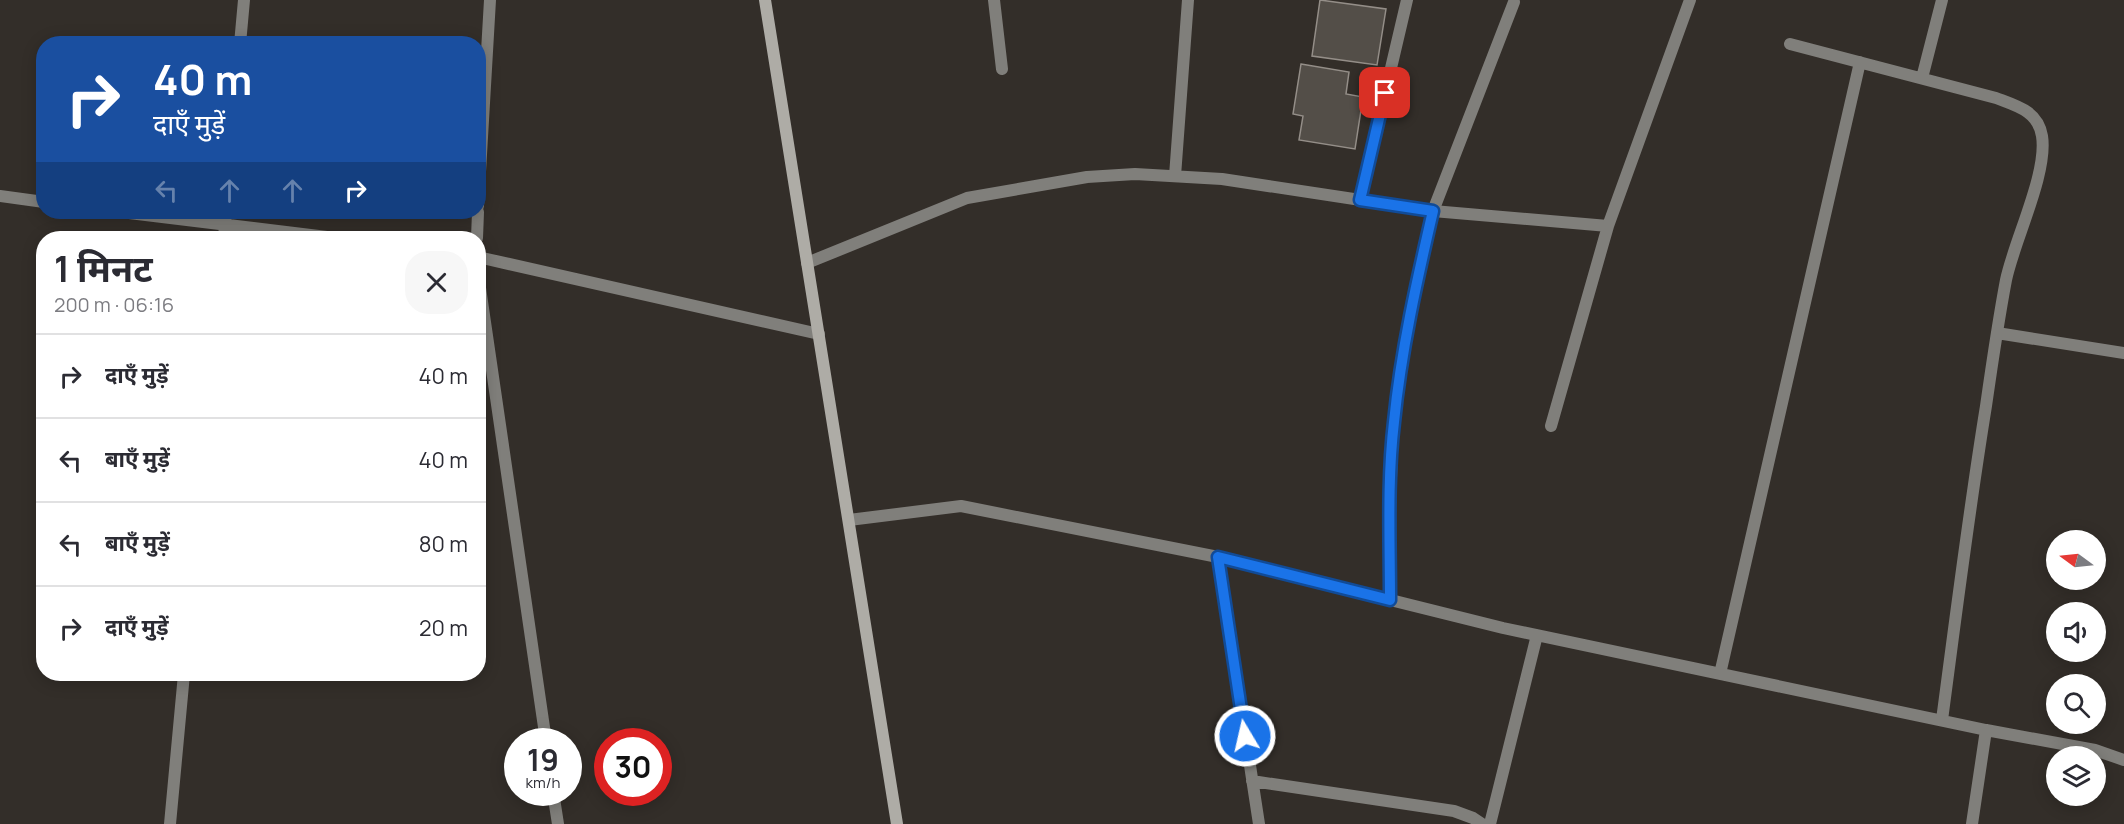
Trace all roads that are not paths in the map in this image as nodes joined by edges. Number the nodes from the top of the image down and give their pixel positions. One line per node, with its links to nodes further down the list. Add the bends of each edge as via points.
1 (244, 0): 10 (street)
2 (490, 0): 13 (street)
3 (765, 0): 28 (street)
4 (994, 0): 14 (street)
5 (1188, 0): 16 (street)
6 (1407, 0): 18 (street)
7 (1690, 0): 24 (street)
8 (1942, 0): 15 (street)
9 (1514, 2): 20 (street)
10 (241, 36)
11 (1790, 44): 12 (street)
12 (1860, 62): 15 (street); 38 (street)
13 (486, 69)
14 (1002, 69)
15 (1922, 78): 30 (street, via 2021,107 2039,125 2040,167 2007,278)
16 (1175, 176): 18 (street, via 1222,179); 28 (street, via 1087,177 967,198)
17 (0, 196): 19 (street)
18 (1360, 200): 20 (street)
19 (36, 201)
20 (1433, 211): 24 (street); 36 (street, via 1406,340 1394,423)
21 (177, 219): 23 (street)
22 (225, 219): 23 (street)
23 (225, 225): 25 (street); 26 (street)
24 (1608, 226): 33 (street)
25 (225, 231)
26 (276, 231)
27 (486, 259): 31 (street)
28 (807, 262): 31 (street)
29 (486, 329): 41 (street)
30 (1997, 333): 32 (street); 40 (street)
31 (819, 334): 34 (street)
32 (2124, 353)
33 (1551, 426)
34 (849, 520): 35 (street, via 961,506); 48 (street)
35 (1218, 557): 36 (street); 44 (street)
36 (1390, 600): 37 (street)
37 (1537, 635): 38 (street); 51 (street)
38 (1720, 674): 40 (street)
39 (183, 681): 46 (street)
40 (1942, 720): 42 (street)
41 (544, 728)
42 (1986, 730): 43 (street, via 2095,750); 52 (street)
43 (2124, 760)
44 (1252, 781): 49 (street); 50 (street, via 1454,811)
45 (555, 806): 47 (street)
46 (170, 824)
47 (558, 824)
48 (897, 824)
49 (1259, 824)
50 (1482, 824)
51 (1490, 824)
52 (1972, 824)

